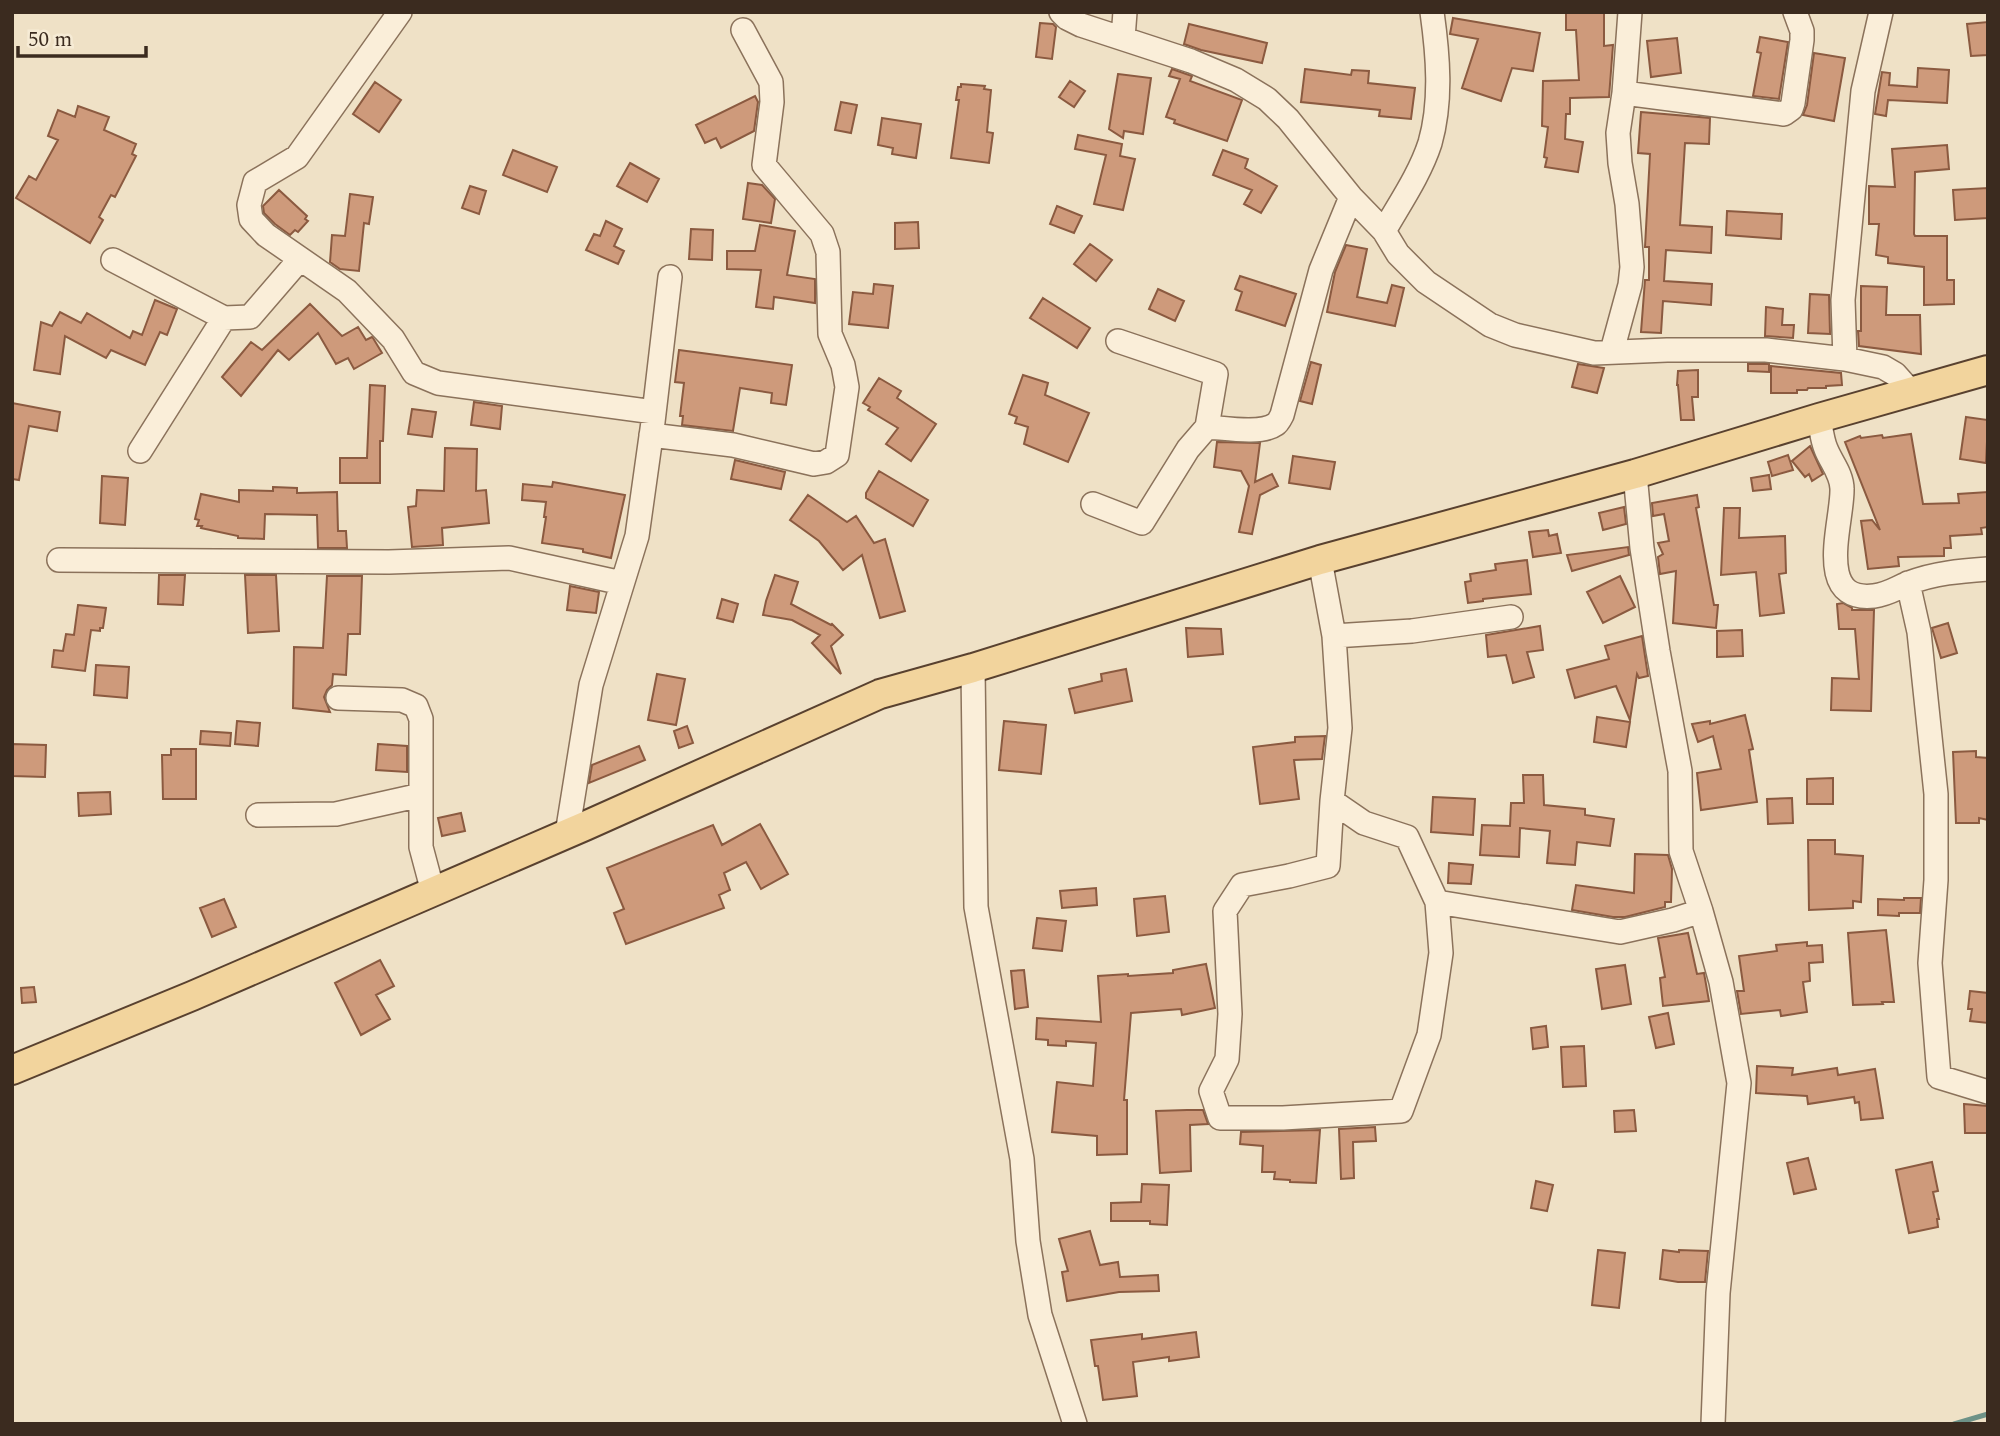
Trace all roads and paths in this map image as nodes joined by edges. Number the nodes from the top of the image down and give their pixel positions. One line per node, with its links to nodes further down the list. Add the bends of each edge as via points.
1 (400, 12): 13 (street, via 297,157 255,182 248,205 251,219)
2 (1061, 12): 9 (street)
3 (1125, 12): 9 (street)
4 (1432, 12): 12 (street, via 1438,79 1430,142 1419,171)
5 (1630, 12): 10 (street)
6 (1795, 12): 10 (street, via 1802,40 1793,103 1784,114)
7 (1881, 12): 19 (street, via 1863,91 1843,300)
8 (743, 30): 25 (street, via 772,82 764,165 822,234 828,252 830,334 848,387 837,455 814,464 733,445)
9 (1123, 38): 11 (street, via 1236,80 1266,99)
10 (1624, 93): 18 (street, via 1618,133 1632,267)
11 (1351, 197): 12 (street); 24 (street, via 1321,270 1277,424 1246,430)
12 (1384, 231): 18 (street, via 1398,254 1426,282 1490,325 1582,351)
13 (300, 259): 16 (street, via 250,317); 22 (street, via 347,291 393,339 414,373 438,383)
14 (113, 260): 16 (street)
15 (670, 277): 22 (street)
16 (224, 318): 26 (street)
17 (1118, 341): 24 (street, via 1216,374)
18 (1612, 351): 19 (street, via 1766,350)
19 (1844, 359): 21 (street, via 1883,367 1895,373)
20 (1988, 370): 21 (main road)
21 (1911, 392): 23 (main road)
22 (654, 412): 25 (street)
23 (1819, 418): 27 (main road); 33 (street, via 1825,448 1842,488 1834,549 1840,579 1847,590 1865,597 1893,592)
24 (1207, 427): 28 (street, via 1142,523)
25 (651, 435): 32 (street, via 637,536)
26 (140, 452)
27 (1636, 474): 30 (main road); 44 (street, via 1642,548 1680,771 1681,851)
28 (1093, 504)
29 (59, 560): 32 (street, via 509,558)
30 (1320, 560): 35 (street); 36 (main road)
31 (1988, 569): 33 (street)
32 (622, 583): 41 (street, via 591,685)
33 (1908, 583): 46 (street, via 1919,632 1936,794 1930,963 1939,1077)
34 (1511, 617): 35 (street)
35 (1334, 636): 39 (street, via 1339,727)
36 (973, 668): 41 (main road, via 880,694); 47 (street, via 976,907 1022,1159 1040,1315)
37 (338, 698): 38 (street, via 402,699 415,706 421,719)
38 (421, 795): 40 (street, via 336,814); 42 (street, via 421,847)
39 (1332, 801): 43 (street, via 1364,823 1407,838); 43 (street, via 1328,866 1242,885 1225,911 1230,1014 1227,1059 1211,1091 1220,1118 1401,1111 1429,1035 1441,953)
40 (258, 815)
41 (567, 834): 42 (main road)
42 (433, 892): 45 (main road)
43 (1437, 902): 44 (street, via 1620,932)
44 (1701, 911): 48 (street, via 1721,982 1739,1083 1718,1293)
45 (12, 1070)
46 (1988, 1092)
47 (1075, 1424)
48 (1713, 1424)

